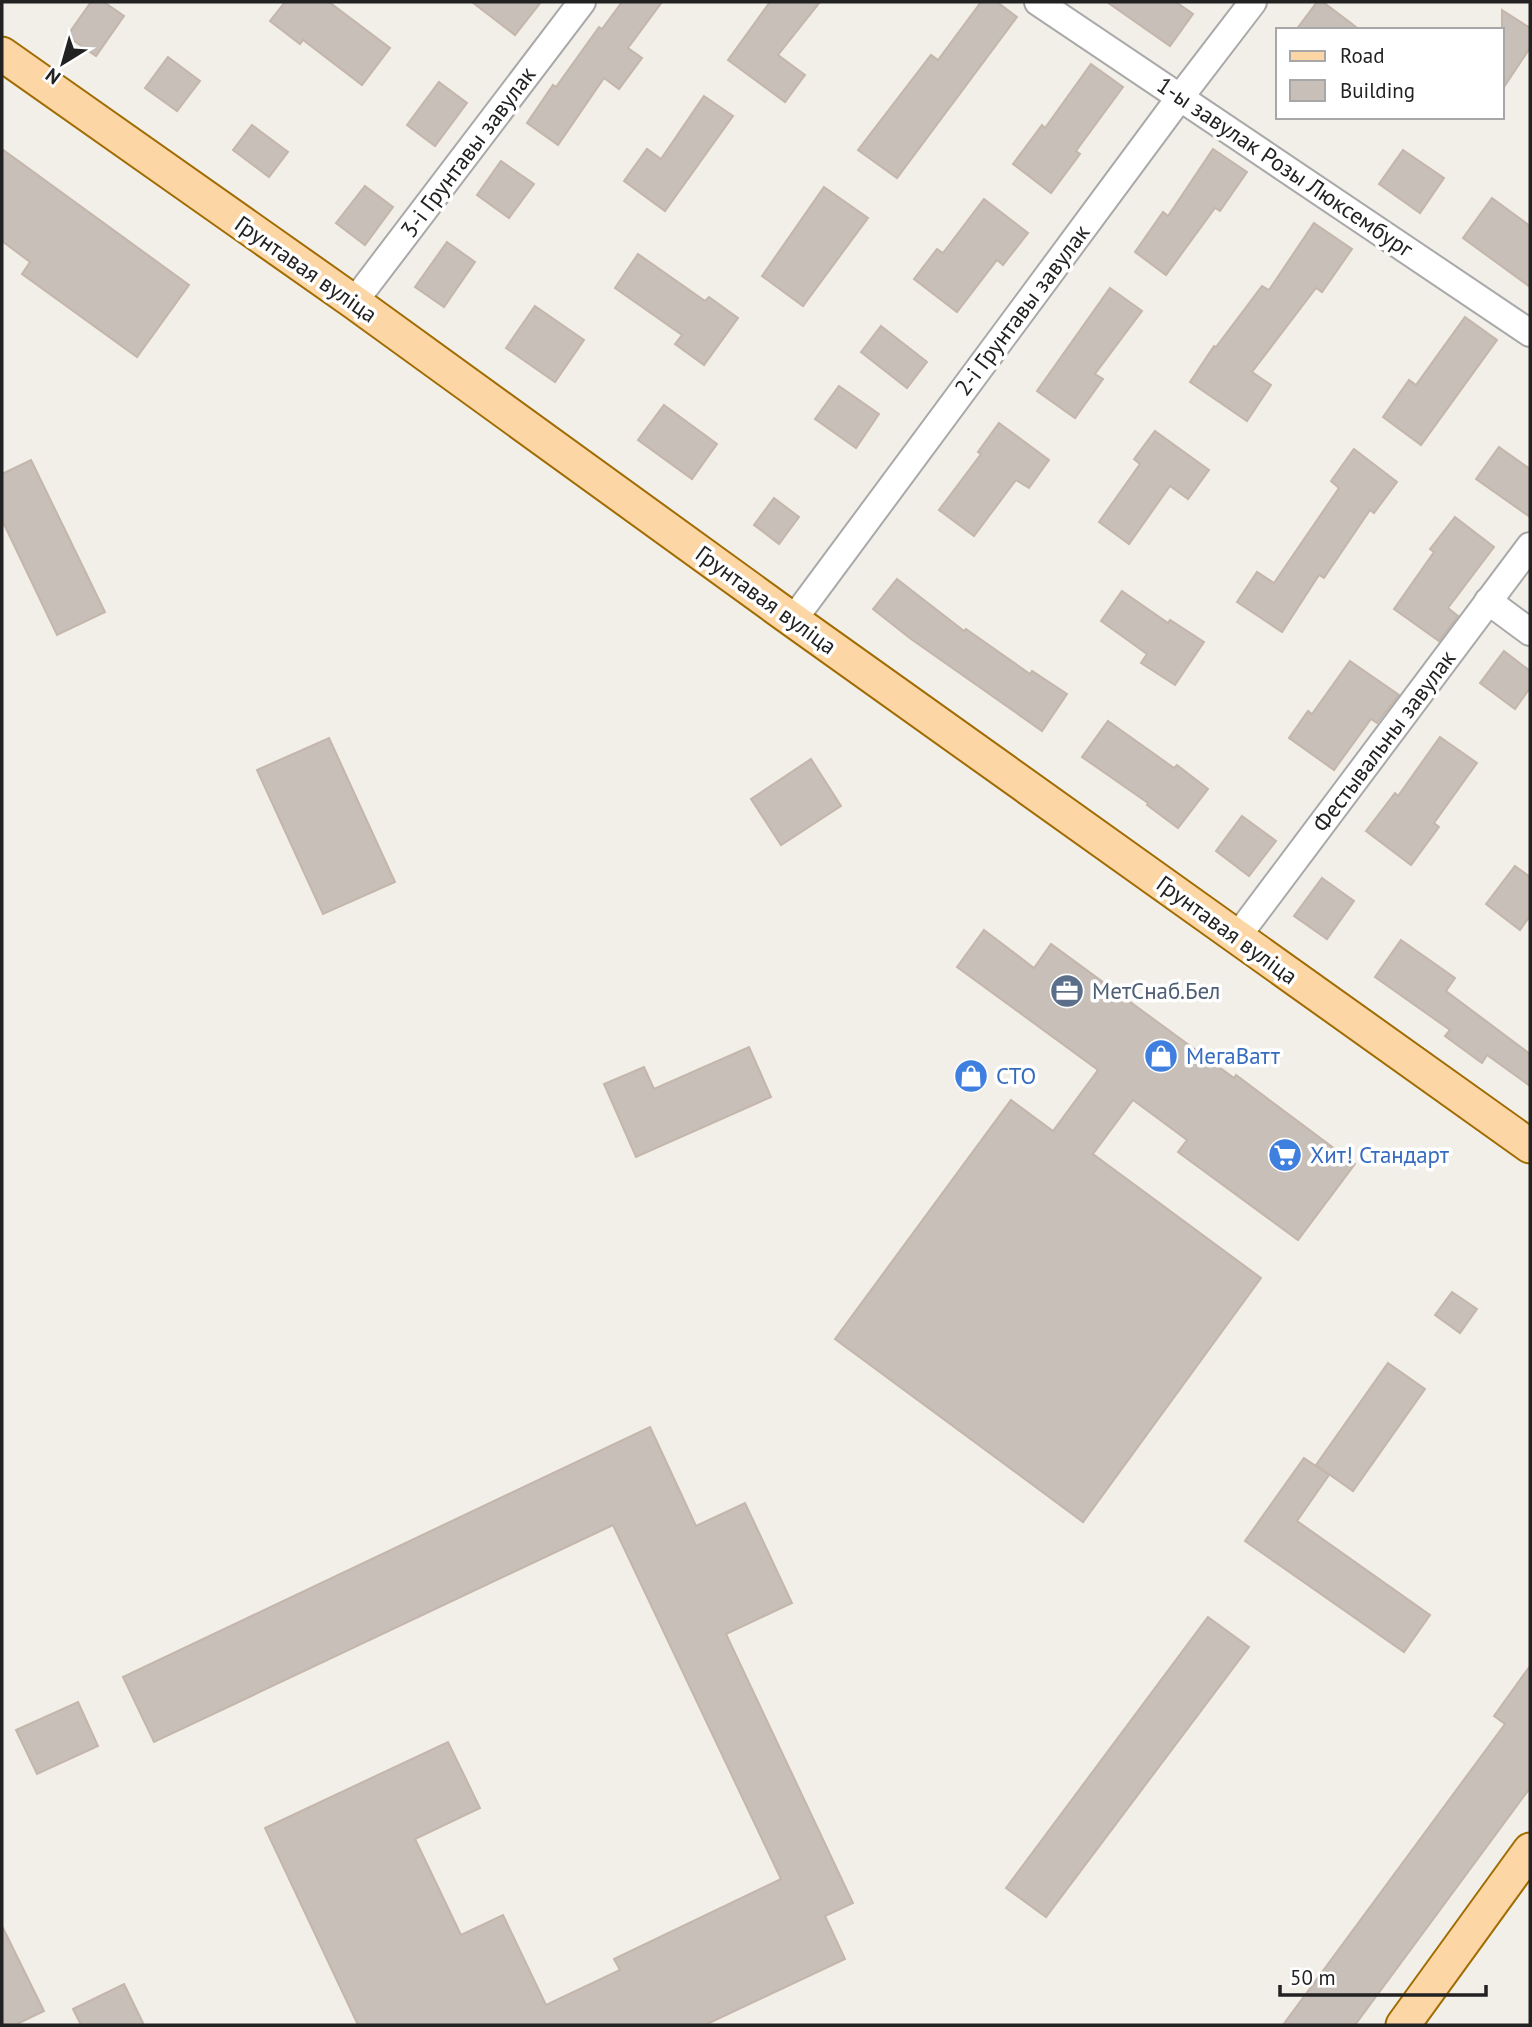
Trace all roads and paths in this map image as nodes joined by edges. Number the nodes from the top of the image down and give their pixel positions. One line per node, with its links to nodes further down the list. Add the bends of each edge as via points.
1 (1038, 2): 5 (street, 1-ы завулак Розы Люксембург)
2 (1253, 2): 5 (street, 2-і Грунтавы завулак)
3 (578, 3): 6 (street, 3-і Грунтавы завулак)
4 (2, 54): 6 (main road, Грунтавая вуліца)
5 (1181, 96): 7 (street, 1-ы завулак Розы Люксембург); 10 (street, 2-і Грунтавы завулак)
6 (354, 302): 10 (main road, Грунтавая вуліца)
7 (1530, 333)
8 (1530, 545): 9 (street, Фестывальны завулак)
9 (1488, 601): 11 (street); 12 (street, Фестывальны завулак)
10 (793, 620): 12 (main road, Грунтавая вуліца)
11 (1530, 632)
12 (1237, 937): 13 (main road, Грунтавая вуліца)
13 (1530, 1146)
14 (1530, 1850): 15 (main road)
15 (1403, 2025)

